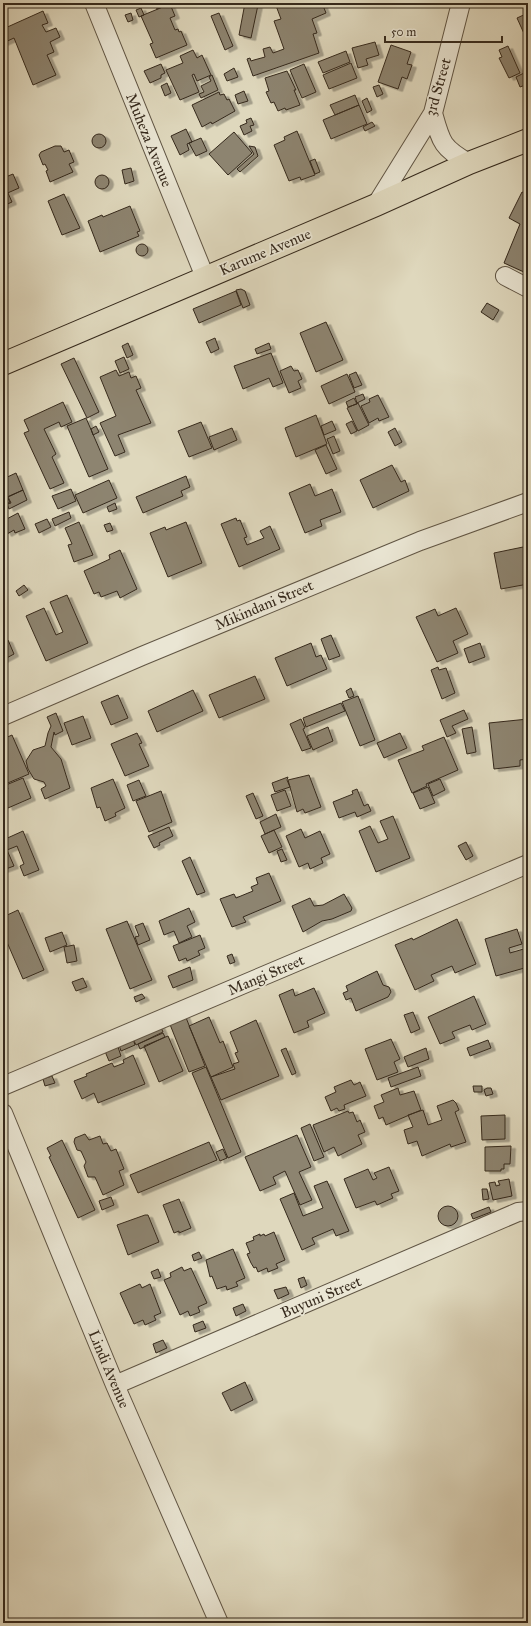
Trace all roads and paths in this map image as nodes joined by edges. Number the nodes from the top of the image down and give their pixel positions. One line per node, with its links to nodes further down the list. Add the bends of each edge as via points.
1 (94, 3): 8 (street, Muheza Avenue)
2 (460, 3): 3 (street, 3rd Street)
3 (433, 114): 5 (street, via 445,146 451,153); 6 (street, 3rd Street)
4 (527, 141): 5 (main road, Karume Avenue)
5 (469, 163): 6 (main road, Karume Avenue)
6 (376, 205): 8 (main road, Karume Avenue)
7 (505, 276): 9 (street)
8 (205, 277): 10 (main road, Karume Avenue)
9 (528, 288)
10 (3, 364)
11 (528, 502): 12 (street, Mikindani Street, via 420,541)
12 (3, 716)
13 (528, 864): 14 (street, Mangi Street)
14 (3, 1086)
15 (3, 1113): 17 (street, Lindi Avenue)
16 (528, 1211): 17 (street, Buyuni Street, via 511,1215)
17 (115, 1385): 18 (street, Lindi Avenue)
18 (219, 1623)

